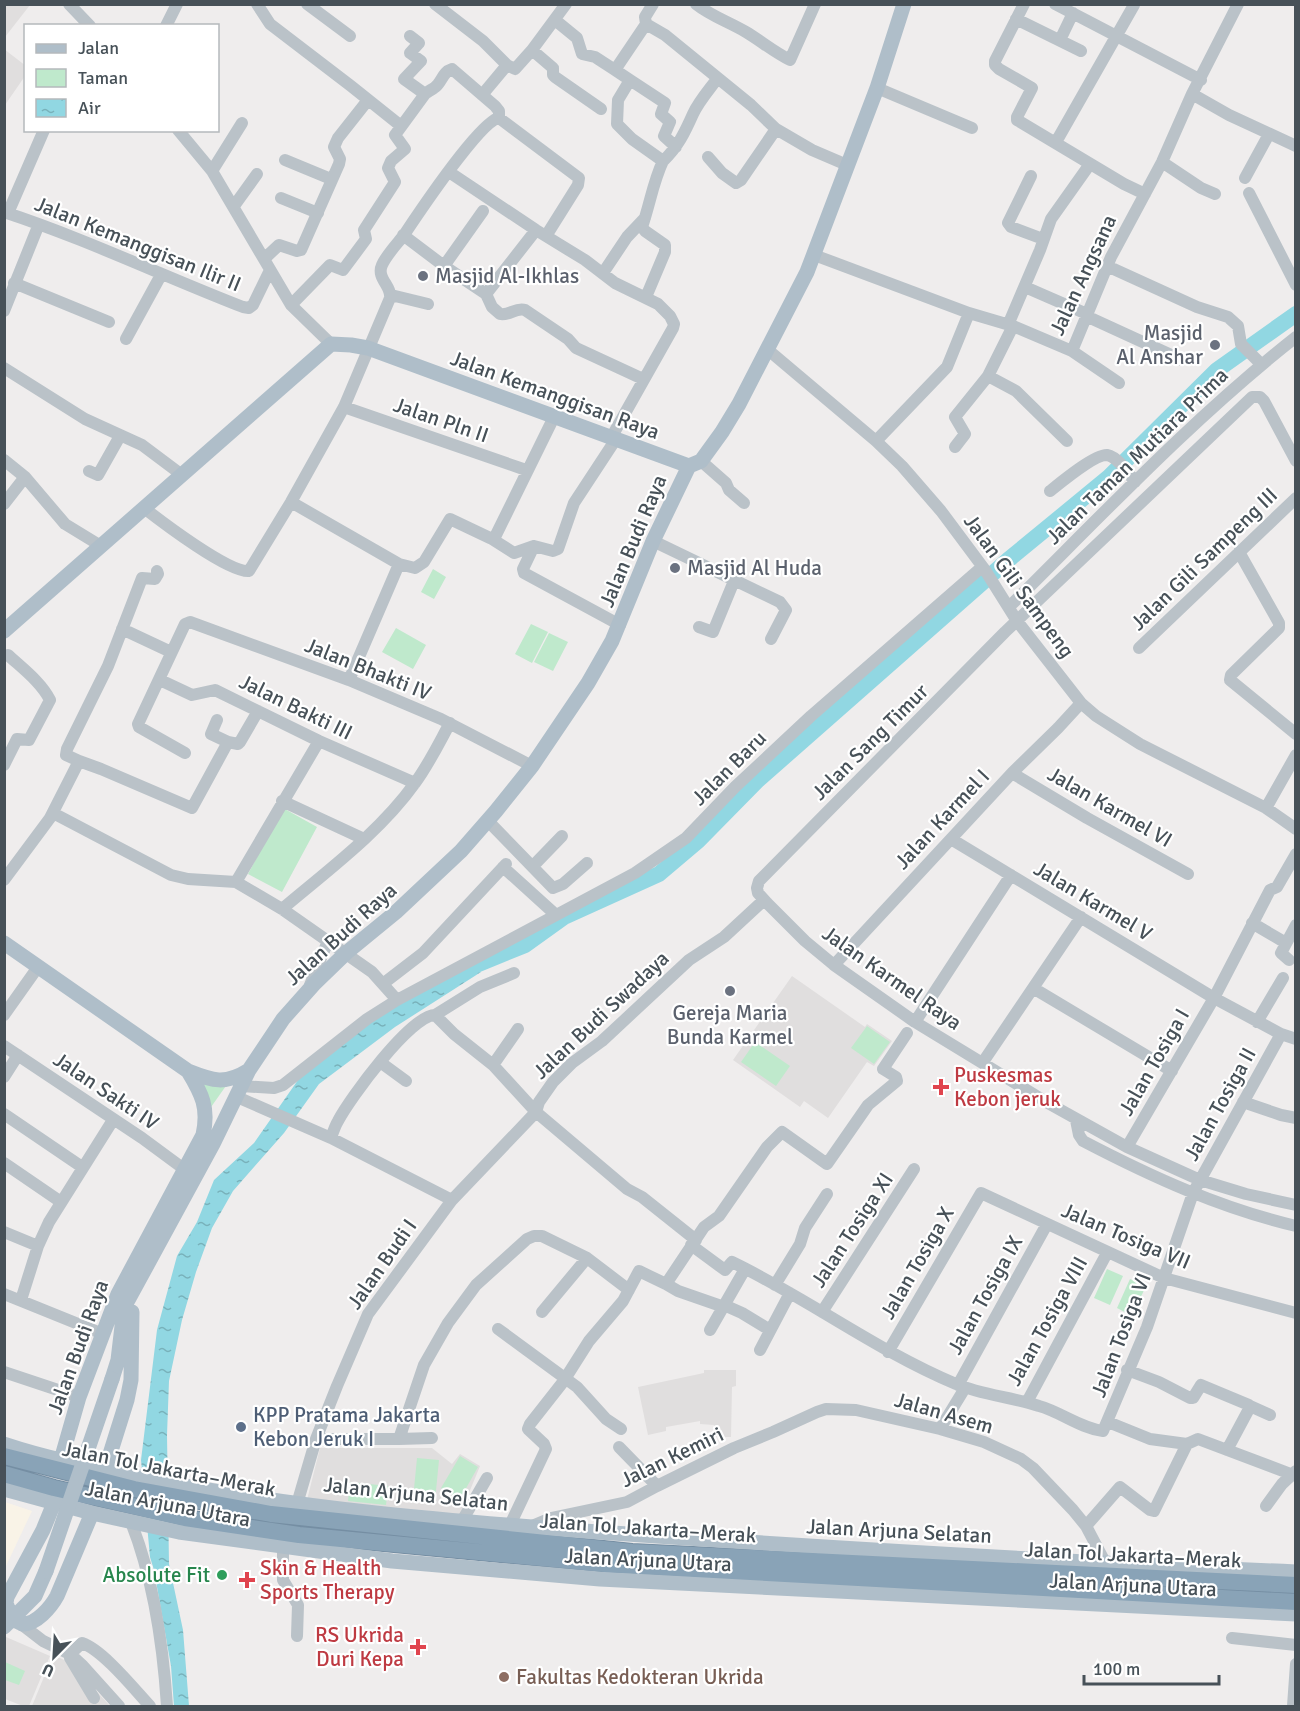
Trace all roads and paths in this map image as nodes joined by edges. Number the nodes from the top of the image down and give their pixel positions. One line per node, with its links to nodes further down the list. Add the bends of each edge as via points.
1 (69, 4): 18 (street)
2 (177, 4): 19 (street)
3 (307, 4): 21 (street)
4 (435, 4): 27 (street)
5 (566, 4): 17 (street)
6 (653, 4): 20 (street, via 645,17)
7 (696, 4): 8 (street, via 790,60)
8 (815, 4)
9 (904, 4): 32 (main road)
10 (1024, 4): 16 (street)
11 (1056, 4): 15 (street)
12 (1238, 4): 31 (street, Jalan Angsana)
13 (1134, 5): 23 (street)
14 (263, 8): 36 (street, via 270,24)
15 (1073, 13): 23 (street); 24 (street)
16 (1016, 19): 24 (street); 46 (street, via 995,65 1032,88 1017,120)
17 (555, 20): 25 (street); 28 (street, via 577,38 582,54)
18 (88, 24)
19 (167, 24)
20 (646, 24): 28 (street); 29 (street)
21 (350, 36)
22 (410, 36): 33 (street, via 419,43 410,53 421,61 404,79)
23 (1117, 36): 31 (street); 46 (street)
24 (1060, 40): 26 (street)
25 (532, 50): 27 (street, via 515,69); 37 (street, via 553,68 555,77)
26 (1081, 51)
27 (507, 65): 34 (street)
28 (615, 70): 30 (street)
29 (717, 79): 42 (street); 48 (street)
30 (630, 80): 48 (street, via 665,103 661,114 670,122 664,136); 51 (street, via 618,100 617,124 632,140)
31 (1201, 80): 35 (street, Jalan Angsana)
32 (877, 88): 41 (street); 54 (main road)
33 (425, 94): 34 (street, via 451,69); 40 (street)
34 (482, 94): 38 (street, via 499,111)
35 (1192, 94): 45 (street); 52 (street, Jalan Angsana)
36 (368, 100): 40 (street); 60 (street, via 338,138 334,147 340,159)
37 (601, 109)
38 (499, 118): 56 (street, via 489,123); 71 (street, via 579,178 578,185)
39 (242, 123): 55 (street)
40 (401, 126): 87 (street, via 395,136 405,149 388,168 395,182 364,230 366,239 358,253 343,270 330,265)
41 (972, 128)
42 (776, 129): 49 (street, via 736,183); 54 (street)
43 (43, 132): 67 (street)
44 (180, 132): 55 (street)
45 (1269, 134): 47 (street); 59 (street)
46 (1056, 142): 53 (street)
47 (1296, 146)
48 (676, 147): 51 (street)
49 (708, 157)
50 (285, 160): 60 (street)
51 (663, 161): 69 (street)
52 (1162, 162): 62 (street, Jalan Angsana); 63 (street)
53 (1090, 164): 62 (street); 73 (street, via 1051,219)
54 (848, 165): 74 (main road)
55 (213, 171): 65 (street)
56 (449, 172): 71 (street); 72 (street)
57 (257, 174): 65 (street)
58 (1031, 176): 73 (street, via 1008,223)
59 (1245, 178)
60 (332, 179): 68 (street)
61 (1249, 193): 81 (street)
62 (1145, 194): 77 (street, Jalan Angsana)
63 (1215, 194)
64 (281, 198): 68 (street)
65 (234, 206): 75 (street)
66 (483, 211): 76 (street)
67 (6, 212): 70 (street, Jalan Kemanggisan Ilir II)
68 (318, 213): 75 (street, via 301,250 279,245)
69 (645, 218): 78 (street); 85 (street, via 643,229 665,247)
70 (39, 224): 79 (street, Jalan Kemanggisan Ilir II); 80 (street)
71 (541, 233): 78 (street); 83 (street)
72 (403, 236): 76 (street); 84 (street, via 380,270)
73 (1042, 239): 82 (street)
74 (814, 255): 89 (street, Jalan Angsana); 97 (main road)
75 (267, 265): 79 (street, Jalan Kemanggisan Ilir II, via 249,308); 87 (street)
76 (444, 266): 83 (street)
77 (1107, 266): 90 (street, Jalan Angsana); 100 (street, via 1228,317 1238,326 1241,344)
78 (603, 273): 85 (street)
79 (161, 275): 94 (street)
80 (14, 283): 88 (street); 91 (street)
81 (1296, 285)
82 (1025, 287): 90 (street); 92 (street)
83 (486, 294): 103 (street, via 500,314 525,310 576,348)
84 (391, 295): 86 (street); 96 (street)
85 (646, 297): 103 (street, via 658,304 674,324)
86 (429, 304)
87 (291, 305): 95 (street)
88 (4, 311)
89 (969, 313): 92 (street, Jalan Angsana); 109 (street, via 947,367)
90 (1086, 315): 98 (street, Jalan Angsana); 99 (street)
91 (109, 322)
92 (1010, 326): 98 (street, Jalan Angsana); 102 (street)
93 (1296, 337): 100 (street, Jalan Taman Mutiara Prima)
94 (126, 339)
95 (331, 344): 96 (main road, Jalan Kemanggisan Raya); 117 (main road)
96 (368, 348): 105 (street); 106 (main road, Jalan Kemanggisan Raya)
97 (767, 349): 109 (street, Jalan Gili Sampeng); 114 (main road, via 714,445)
98 (1072, 351): 104 (street)
99 (1182, 360)
100 (1257, 360): 119 (street, Jalan Taman Mutiara Prima)
101 (4, 368): 107 (street, via 85,419)
102 (988, 376): 110 (street, via 1016,391); 111 (street, via 955,417 965,434)
103 (643, 379): 108 (street)
104 (1119, 383)
105 (344, 407): 115 (street, Jalan Pln II); 122 (street)
106 (551, 421): 108 (main road, Jalan Kemanggisan Raya); 115 (street)
107 (120, 436): 116 (street, via 100,473); 117 (street, via 142,445)
108 (613, 439): 114 (main road, Jalan Kemanggisan Raya); 129 (street, via 574,503 558,549)
109 (876, 441): 132 (street, Jalan Gili Sampeng, via 941,511)
110 (1067, 441)
111 (955, 447)
112 (4, 460): 118 (street)
113 (1296, 461): 136 (street, Jalan Sang Timur, via 1264,401 1252,397)
114 (695, 463): 123 (street, via 726,483); 127 (main road, Jalan Budi Raya)
115 (526, 470): 126 (street)
116 (89, 471)
117 (182, 475): 125 (main road)
118 (25, 477): 124 (street); 128 (street, via 65,524)
119 (1134, 480): 120 (street, via 1109,455 1084,465); 135 (street, Jalan Taman Mutiara Prima)
120 (1050, 491)
121 (1296, 498): 130 (street, Jalan Gili Sampeng III)
122 (291, 502): 125 (street, via 255,563 244,572 220,561); 131 (street)
123 (744, 503)
124 (4, 504)
125 (144, 508): 128 (main road)
126 (492, 538): 129 (street, via 514,553); 131 (street, via 451,518 424,562 414,568)
127 (653, 542): 134 (street); 137 (main road, Jalan Budi Raya)
128 (101, 546): 140 (main road)
129 (534, 546): 137 (street, via 524,573)
130 (1239, 552): 142 (street, Jalan Gili Sampeng III); 151 (street, via 1280,628 1230,680)
131 (399, 564): 146 (street)
132 (984, 568): 135 (street, Jalan Gili Sampeng); 178 (street, Jalan Baru, via 802,724 686,838 635,873)
133 (157, 571): 139 (street, via 153,580 142,578)
134 (734, 581): 138 (street, via 713,632); 141 (street, via 785,606)
135 (1009, 607): 136 (street, Jalan Gili Sampeng)
136 (1017, 621): 147 (street, Jalan Gili Sampeng); 176 (street, Jalan Sang Timur, via 759,881)
137 (620, 625): 158 (main road, Jalan Budi Raya, via 588,683)
138 (699, 627)
139 (122, 629): 143 (street); 156 (street, via 66,753)
140 (4, 631)
141 (771, 639)
142 (1139, 648)
143 (171, 652): 145 (street); 146 (street, Jalan Bhakti IV, via 185,624 190,622)
144 (8, 655): 157 (street, via 50,700 29,740 17,739)
145 (160, 680): 148 (street, Jalan Bakti III, via 192,695 216,690); 154 (street, via 138,726)
146 (349, 681): 150 (street, Jalan Bhakti IV)
147 (1081, 703): 159 (street, Jalan Karmel I); 162 (street, Jalan Gili Sampeng, via 1140,744)
148 (258, 711): 152 (street, Jalan Bakti III); 153 (street, via 242,740 238,744)
149 (217, 720): 153 (street, via 211,734)
150 (450, 723): 158 (street, Jalan Bhakti IV); 160 (street)
151 (1296, 734)
152 (319, 741): 160 (street, Jalan Bakti III); 161 (street)
153 (228, 742): 156 (street, via 192,808)
154 (185, 753)
155 (1296, 755): 162 (street)
156 (80, 761): 163 (street)
157 (4, 765)
158 (532, 766): 164 (main road, Jalan Budi Raya)
159 (1012, 773): 167 (street, Jalan Karmel I); 172 (street, Jalan Karmel VI)
160 (416, 783): 168 (street)
161 (282, 801): 168 (street); 175 (street)
162 (1266, 808): 165 (street, Jalan Gili Sampeng)
163 (53, 813): 174 (street); 175 (street, via 171,875)
164 (488, 821): 171 (street); 185 (main road, Jalan Budi Raya, via 418,892)
165 (1296, 829)
166 (562, 836): 171 (street)
167 (951, 838): 173 (street, Jalan Karmel V); 187 (street, Jalan Karmel I)
168 (364, 839): 177 (street)
169 (1296, 854): 180 (street, Jalan Tosiga I)
170 (587, 862): 171 (street, via 553,888)
171 (532, 866)
172 (1188, 874)
173 (1011, 875): 179 (street, Jalan Karmel V); 198 (street)
174 (4, 880)
175 (236, 882): 177 (street)
176 (761, 896): 187 (street, Jalan Karmel Raya); 216 (street, Jalan Budi Swadaya, via 724,937 689,960 602,1041 572,1063 538,1102)
177 (282, 909): 182 (street)
178 (556, 915): 191 (street, via 505,865 423,953); 195 (street, Jalan Baru)
179 (1081, 917): 192 (street); 194 (street, Jalan Karmel V)
180 (1252, 923): 184 (street); 194 (street, Jalan Tosiga I)
181 (1296, 925): 184 (street)
182 (328, 941): 185 (street); 193 (street)
183 (4, 943): 188 (main road)
184 (1286, 943): 186 (street, via 1281,953)
185 (346, 954): 191 (street); 193 (main road, Jalan Budi Raya)
186 (1289, 960)
187 (834, 965): 198 (street, Jalan Karmel Raya)
188 (38, 967): 197 (street); 210 (main road)
189 (514, 973): 196 (street, via 480,987)
190 (1283, 978): 199 (street)
191 (384, 983): 195 (street)
192 (1033, 988): 207 (street); 211 (street)
193 (308, 990): 209 (main road, Jalan Budi Raya)
194 (1214, 998): 199 (street, Jalan Karmel V); 211 (street, Jalan Tosiga I)
195 (397, 1000): 214 (street, Jalan Baru, via 283,1085)
196 (435, 1015): 206 (street, via 403,1035); 208 (street)
197 (4, 1016)
198 (915, 1022): 207 (street, Jalan Karmel Raya)
199 (1257, 1022): 202 (street, Jalan Karmel V)
200 (518, 1029): 208 (street)
201 (907, 1033): 237 (street, via 883,1068 897,1081 868,1105 827,1164 782,1132)
202 (1281, 1034): 203 (street, Jalan Karmel V); 215 (street, Jalan Tosiga II)
203 (1296, 1039)
204 (4, 1046): 205 (street, Jalan Sakti IV)
205 (18, 1055): 212 (street); 219 (street, Jalan Sakti IV)
206 (380, 1062): 213 (street); 221 (street, via 354,1095)
207 (982, 1062): 220 (street, Jalan Karmel Raya)
208 (493, 1065): 216 (street)
209 (249, 1070): 210 (main road, via 222,1081); 214 (main road, Jalan Budi Raya)
210 (188, 1071): 225 (main road, Jalan Budi Raya, via 201,1094 206,1122)
211 (1172, 1071): 222 (street, Jalan Tosiga I)
212 (4, 1077)
213 (406, 1081)
214 (239, 1091): 221 (street, via 274,1113); 248 (main road, Jalan Budi Raya)
215 (1244, 1102): 218 (street); 227 (street, Jalan Tosiga II)
216 (537, 1112): 231 (street, Jalan Budi I); 237 (street, Jalan Budi Swadaya)
217 (4, 1114): 224 (street)
218 (1296, 1118)
219 (113, 1120): 224 (street); 225 (street, Jalan Sakti IV)
220 (1076, 1120): 222 (street, Jalan Karmel Raya); 229 (street, via 1083,1142)
221 (331, 1138): 231 (street)
222 (1127, 1147): 227 (street, Jalan Karmel Raya)
223 (4, 1163): 232 (street)
224 (82, 1167): 232 (street)
225 (184, 1169): 248 (main road, Jalan Budi Raya)
226 (914, 1169): 252 (street, Jalan Tosiga XI)
227 (1200, 1180): 229 (street, Jalan Tosiga II); 233 (street, Jalan Karmel Raya)
228 (981, 1193): 234 (street, Jalan Tosiga VII); 259 (street, Jalan Tosiga X)
229 (1193, 1193): 235 (street); 242 (street, Jalan Tosiga VI)
230 (827, 1194): 244 (street)
231 (452, 1200): 273 (street, Jalan Budi I, via 368,1314)
232 (61, 1202): 238 (street)
233 (1296, 1205)
234 (1047, 1224): 239 (street, Jalan Tosiga VII); 263 (street, Jalan Tosiga IX)
235 (1296, 1226)
236 (4, 1232): 238 (street)
237 (694, 1243): 241 (street, Jalan Budi Swadaya, via 724,1270 732,1262); 243 (street)
238 (38, 1246): 249 (street)
239 (1107, 1253): 242 (street, Jalan Tosiga VII); 265 (street, Jalan Tosiga VIII)
240 (587, 1258): 245 (street); 251 (street); 274 (street, via 542,1236 534,1236 476,1286 448,1323 424,1365)
241 (745, 1269): 244 (street, Jalan Tosiga VIII); 250 (street)
242 (1164, 1278): 253 (street, Jalan Tosiga VII); 260 (street, Jalan Tosiga VI)
243 (666, 1284): 245 (street, via 640,1271); 250 (street)
244 (775, 1285): 246 (street, Jalan Tosiga VIII)
245 (629, 1290): 262 (street)
246 (790, 1293): 252 (street, Jalan Tosiga VIII); 256 (street)
247 (4, 1294): 249 (street)
248 (125, 1294): 257 (main road, Jalan Budi Raya); 281 (main road, Jalan Budi Raya, via 131,1380); 305 (main road, bridge, via 118,1360 46,1571 35,1596)
249 (21, 1300): 257 (street)
250 (724, 1306): 255 (street); 256 (street)
251 (542, 1312)
252 (822, 1312): 259 (street, Jalan Tosiga VIII)
253 (1296, 1313)
254 (498, 1329): 262 (street)
255 (710, 1330)
256 (770, 1330): 258 (street)
257 (103, 1334): 264 (main road, Jalan Budi Raya)
258 (760, 1350)
259 (888, 1352): 263 (street, Jalan Tosiga VIII)
260 (1127, 1370): 266 (street, via 1190,1398 1201,1385); 269 (street, Jalan Tosiga VI)
261 (4, 1372): 264 (street)
262 (566, 1378): 270 (street); 296 (street, via 528,1429 546,1449)
263 (961, 1386): 265 (street, Jalan Tosiga VIII); 271 (street, Jalan Tosiga IX)
264 (79, 1397): 280 (main road, Jalan Budi Raya)
265 (1027, 1402): 269 (street, via 1100,1431)
266 (1250, 1406): 268 (street); 278 (street)
267 (826, 1409): 271 (street, Jalan Asem, via 856,1410); 286 (street, Jalan Kemiri)
268 (1270, 1415)
269 (1108, 1422): 276 (street, via 1150,1438)
270 (621, 1429)
271 (940, 1429): 297 (street, Jalan Asem, via 984,1442 1021,1459)
272 (432, 1438): 274 (street)
273 (316, 1439): 274 (street); 290 (street, Jalan Budi I)
274 (399, 1439)
275 (4, 1444): 280 (main road)
276 (1187, 1444): 278 (street, via 1198,1439); 297 (street, via 1154,1511 1120,1487)
277 (619, 1447): 286 (street)
278 (1227, 1450): 283 (street)
279 (4, 1456): 285 (highway, Jalan Tol Jakarta–Merak)
280 (61, 1460): 281 (main road)
281 (105, 1470): 285 (main road)
282 (4, 1474): 293 (highway, Jalan Tol Jakarta–Merak)
283 (1295, 1474): 291 (street)
284 (487, 1478): 294 (street)
285 (134, 1483): 288 (highway, Jalan Tol Jakarta–Merak)
286 (657, 1486): 298 (street, Jalan Kemiri, via 627,1503 551,1518)
287 (4, 1489): 289 (main road, Jalan Arjuna Utara)
288 (175, 1491): 290 (main road, Jalan Arjuna Selatan); 302 (highway, Jalan Tol Jakarta–Merak, via 282,1515 632,1552)
289 (54, 1503): 292 (main road, Jalan Arjuna Utara); 305 (main road, via 7,1597)
290 (297, 1504): 294 (main road, Jalan Arjuna Selatan)
291 (1266, 1506)
292 (92, 1513): 293 (main road, Jalan Arjuna Utara); 305 (main road, via 50,1608 38,1617)
293 (134, 1518): 295 (highway, Jalan Tol Jakarta–Merak); 314 (street, via 164,1662)
294 (462, 1521): 296 (main road, Jalan Arjuna Selatan)
295 (182, 1525): 299 (main road, Jalan Arjuna Utara); 303 (highway, Jalan Tol Jakarta–Merak, via 605,1564)
296 (510, 1525): 298 (main road, Jalan Arjuna Selatan)
297 (1086, 1526): 300 (street, Jalan Asem)
298 (531, 1527): 300 (main road, Jalan Arjuna Selatan)
299 (283, 1546): 304 (main road, Jalan Arjuna Utara, via 392,1561 600,1579); 306 (street, via 283,1580 298,1605)
300 (1106, 1564): 301 (main road, Jalan Arjuna Selatan)
301 (1296, 1572)
302 (1296, 1585)
303 (1296, 1602)
304 (1296, 1614)
305 (12, 1619): 309 (street)
306 (297, 1636)
307 (1232, 1638): 308 (street)
308 (1296, 1645)
309 (70, 1654): 311 (street); 312 (street); 313 (street, via 82,1643 89,1645)
310 (1296, 1664): 315 (street)
311 (94, 1698)
312 (119, 1707)
313 (150, 1707)
314 (167, 1707)
315 (1293, 1707)

